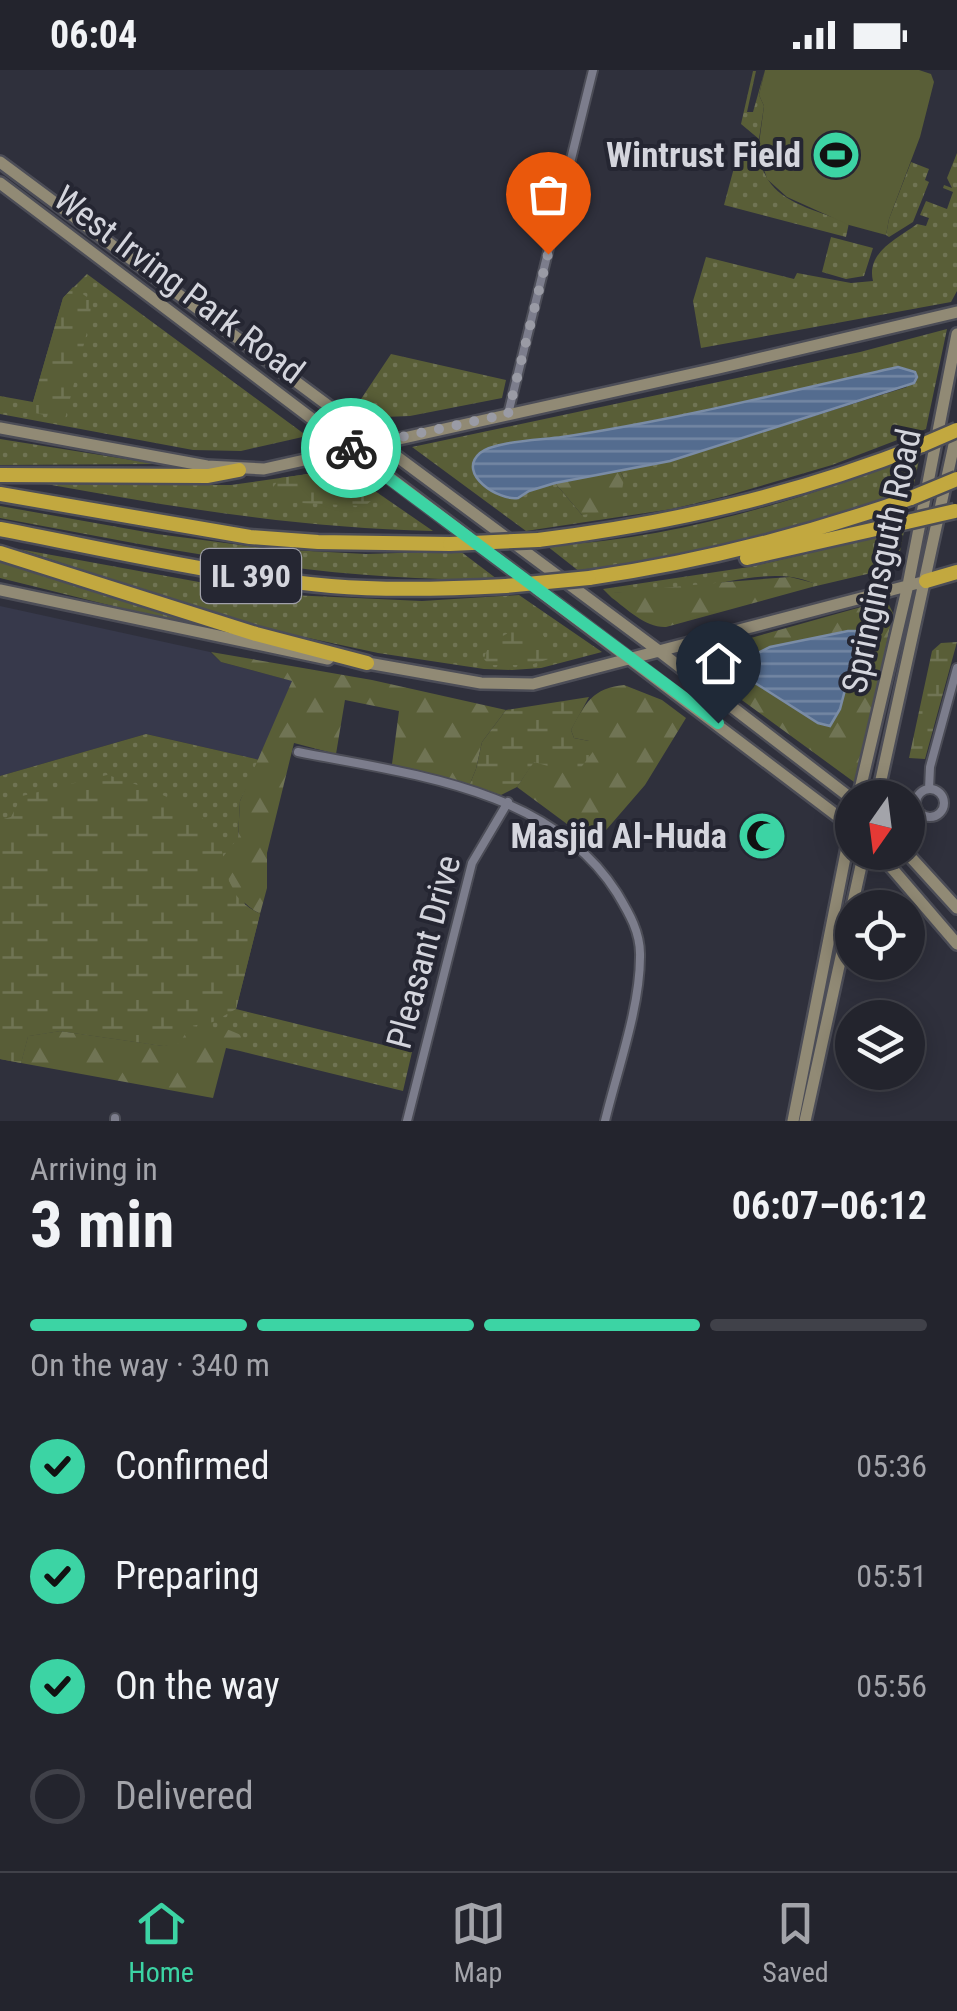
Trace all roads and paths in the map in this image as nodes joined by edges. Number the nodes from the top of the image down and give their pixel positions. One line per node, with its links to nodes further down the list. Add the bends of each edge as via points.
1 (592, 70): 6 (street)
2 (0, 162): 11 (main road, West Irving Park Road)
3 (0, 183): 12 (main road, West Irving Park Road)
4 (957, 312): 6 (main road)
5 (957, 334): 23 (main road, Springinsguth Road)
6 (508, 414): 11 (main road)
7 (957, 420): 10 (highway)
8 (0, 428): 13 (main road)
9 (957, 431): 10 (highway, IL 390, bridge); 22 (main road, Springinsguth Road)
10 (923, 440): 16 (highway, IL 390, bridge, via 874,464 722,510 538,540 318,542)
11 (381, 443): 12 (main road); 25 (main road, West Irving Park Road)
12 (348, 448): 13 (main road); 26 (main road, West Irving Park Road)
13 (239, 470): 14 (highway, via 208,476)
14 (0, 475)
15 (957, 478): 20 (highway, IL 390, bridge, via 815,530)
16 (0, 494)
17 (956, 511): 20 (highway, bridge, via 725,562)
18 (0, 529): 20 (highway, IL 390, bridge, via 206,568 394,589 506,586)
19 (0, 553): 27 (highway)
20 (692, 562)
21 (957, 572): 22 (highway)
22 (926, 581): 23 (main road); 31 (main road, Springinsguth Road)
23 (908, 585): 25 (main road); 30 (main road, Springinsguth Road)
24 (0, 590): 27 (main road)
25 (660, 650): 26 (main road); 32 (main road, West Irving Park Road)
26 (632, 658): 27 (main road, via 564,678 504,685); 35 (main road, West Irving Park Road)
27 (367, 663)
28 (957, 668): 33 (street)
29 (298, 752): 34 (street)
30 (859, 780)
31 (881, 780)
32 (835, 783)
33 (929, 789)
34 (508, 802): 42 (street, Pleasant Drive, via 472,864); 43 (street, via 564,838 608,878 634,920 638,971)
35 (835, 812)
36 (843, 870): 44 (main road)
37 (860, 870): 45 (main road)
38 (893, 870): 41 (main road)
39 (922, 870): 40 (main road)
40 (957, 908)
41 (957, 944)
42 (407, 1121)
43 (605, 1121)
44 (793, 1121)
45 (804, 1121)

